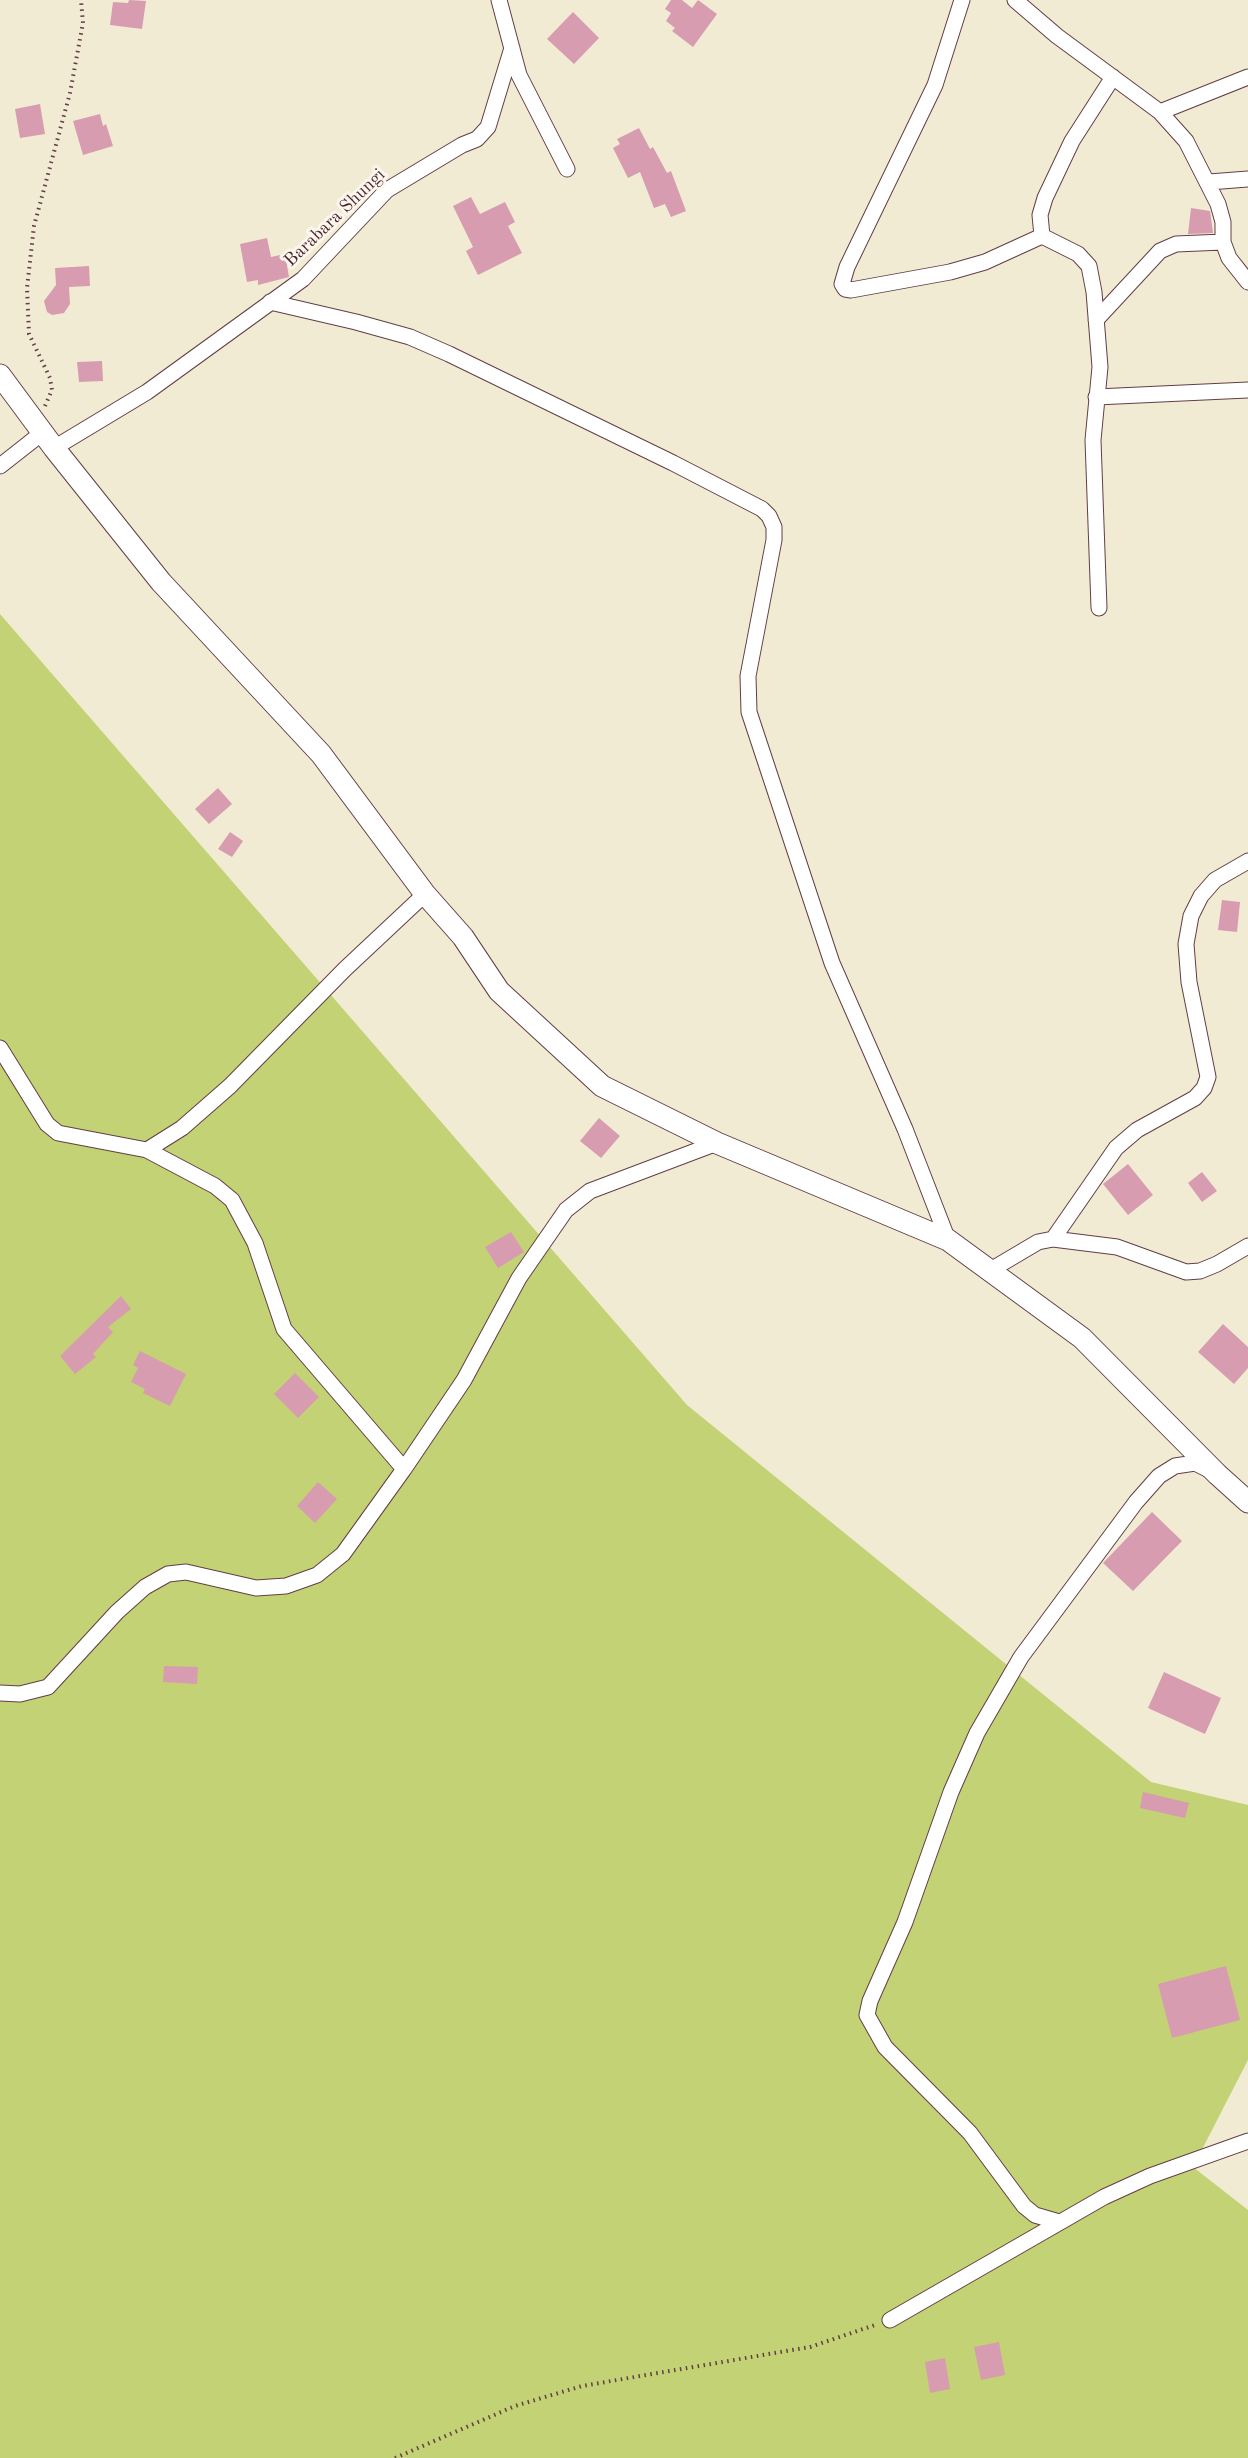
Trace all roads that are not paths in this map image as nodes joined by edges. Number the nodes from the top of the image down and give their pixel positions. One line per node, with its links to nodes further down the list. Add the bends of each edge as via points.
1 (499, 0): 4 (street)
2 (962, 0): 11 (street, via 934,85 842,284 844,289 851,290 950,272 986,262)
3 (1015, 0): 5 (street)
4 (512, 48): 8 (street, via 519,75); 14 (street, Barabara Shungi, via 488,127 477,139 387,190 303,279)
5 (1113, 77): 7 (street); 11 (street, via 1072,141 1045,198 1040,215)
6 (1248, 77): 7 (street)
7 (1160, 111): 10 (street, via 1186,141)
8 (567, 169)
9 (1248, 179): 10 (street)
10 (1209, 182): 12 (street, via 1223,222)
11 (1042, 236): 15 (street, via 1078,254 1089,266)
12 (1223, 242): 13 (street, via 1229,258); 15 (street, via 1176,244 1160,251)
13 (1248, 282)
14 (270, 302): 19 (street, Barabara Shungi, via 147,392); 28 (street, via 410,337 497,375 769,516 774,540 748,676 748,712 832,963)
15 (1096, 320): 18 (street, via 1100,367)
16 (0, 375): 19 (street)
17 (1248, 390): 18 (street)
18 (1095, 397): 21 (street)
19 (43, 434): 20 (street, Barabara Shungi); 23 (street, via 161,582 321,754)
20 (0, 466)
21 (1099, 608)
22 (1248, 861): 27 (street, via 1215,880 1191,916 1186,944 1189,982 1208,1077 1204,1088 1195,1098 1137,1130 1116,1148)
23 (425, 894): 25 (street, via 463,937 499,991 602,1086); 26 (street, via 230,1086 182,1128)
24 (0, 1048): 26 (street, via 46,1124 58,1133)
25 (717, 1143): 28 (street); 31 (street, via 590,1191 566,1210 519,1278 464,1380)
26 (147, 1150): 31 (street, via 215,1186 232,1200 255,1243 285,1329)
27 (1053, 1239): 29 (street, via 1117,1247 1186,1272 1217,1264); 30 (street, via 1038,1242)
28 (948, 1240): 30 (street)
29 (1248, 1246)
30 (989, 1272): 32 (street, via 1082,1338)
31 (404, 1469): 34 (street, via 343,1554 317,1575 286,1586 256,1588 186,1572 168,1574 145,1587 117,1612 48,1687 20,1694)
32 (1217, 1474): 33 (street); 36 (street, via 1195,1463 1175,1466 1159,1476 1021,1657 977,1733 951,1792 867,2015 885,2047 970,2133 1024,2206 1035,2215)
33 (1248, 1502)
34 (0, 1693)
35 (1248, 2141): 36 (street, via 1150,2176)
36 (1059, 2222): 37 (street)
37 (890, 2320)

